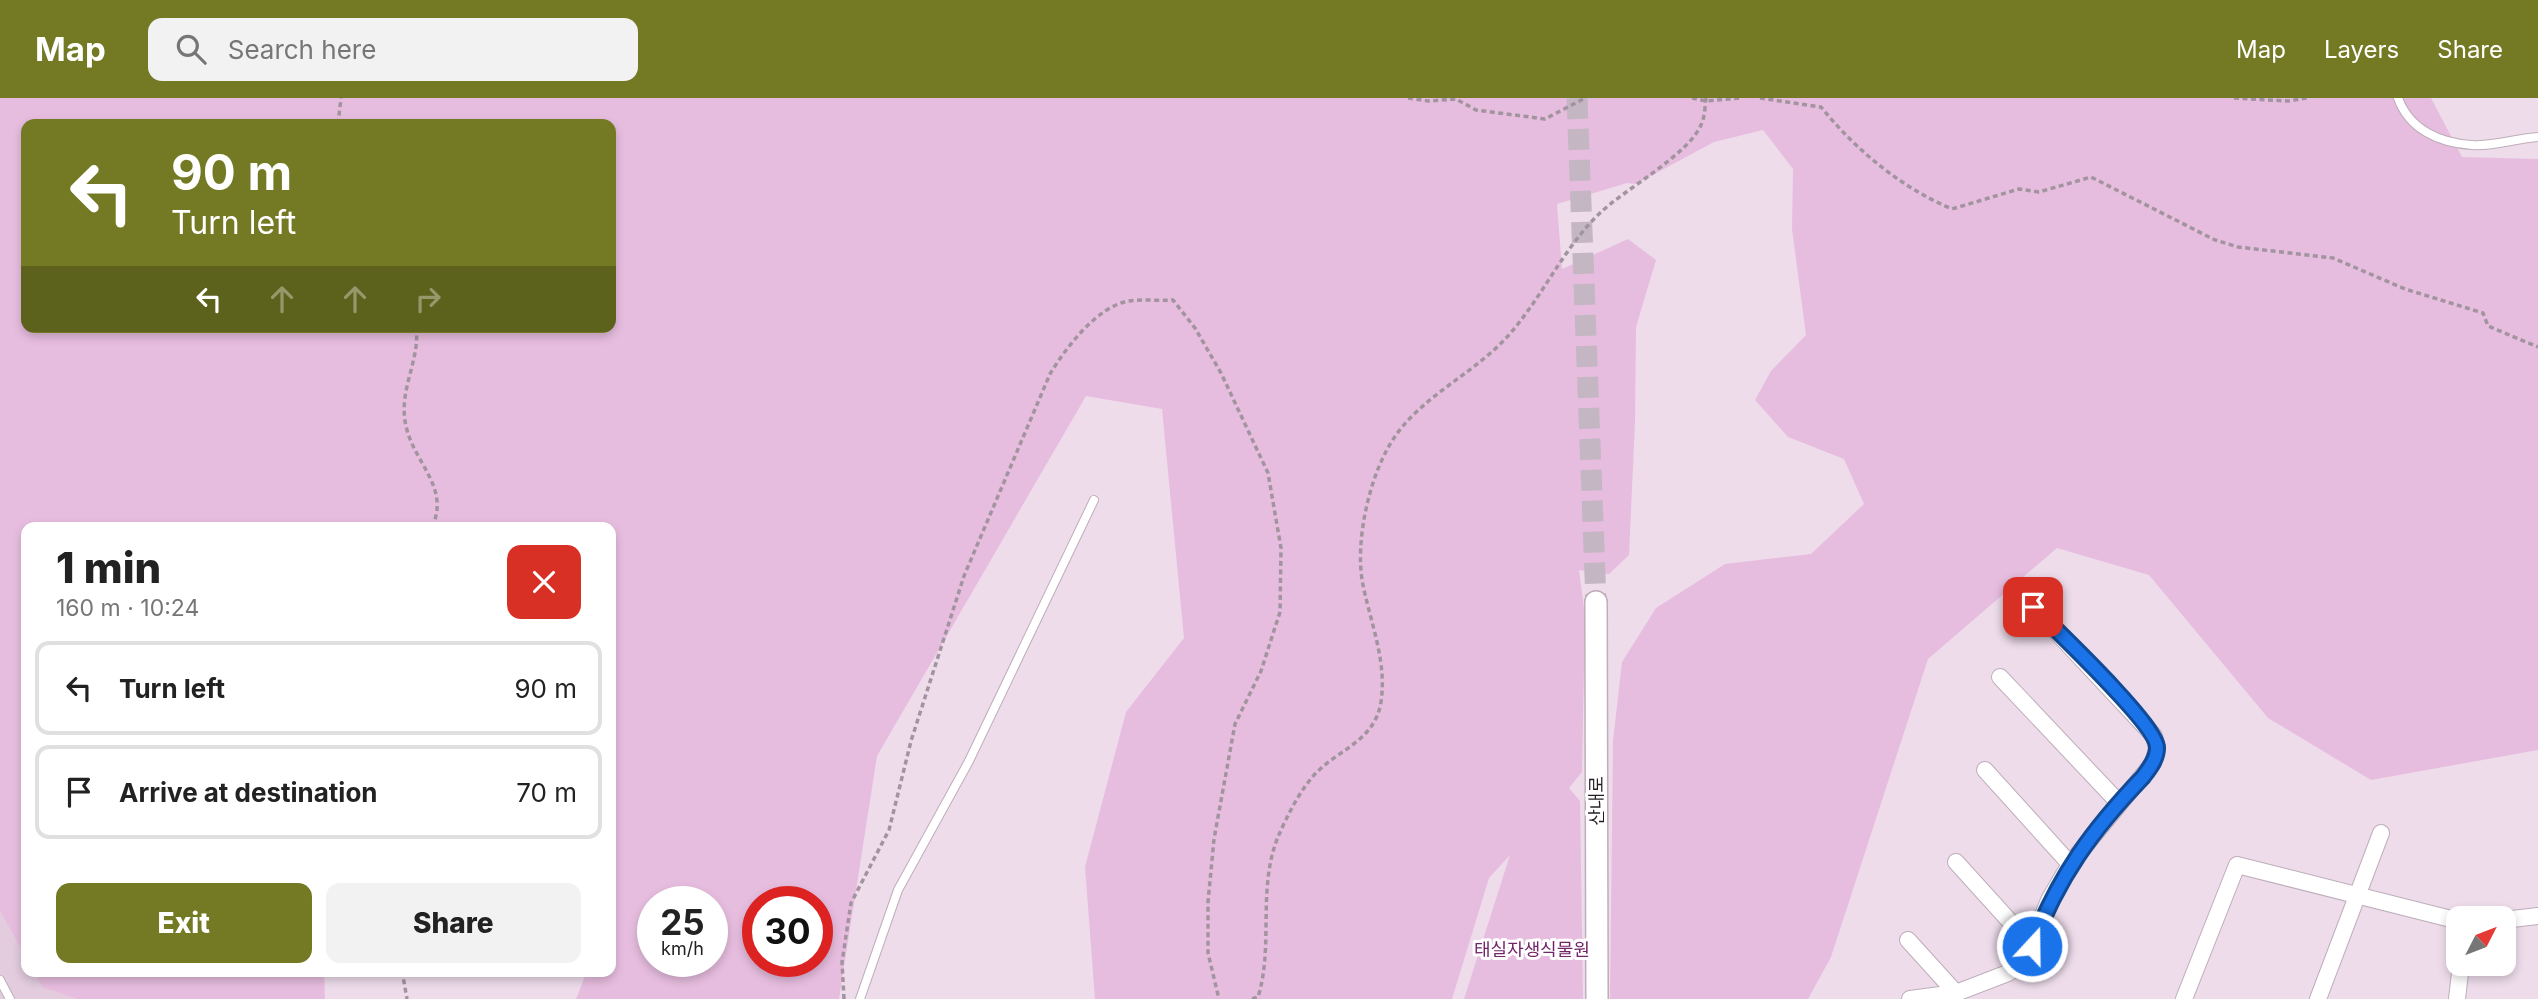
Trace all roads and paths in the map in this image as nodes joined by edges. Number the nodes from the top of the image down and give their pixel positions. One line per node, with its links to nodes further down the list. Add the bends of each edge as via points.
1 (341, 98): 11 (path)
2 (1408, 98): 3 (path, via 1456,99 1476,110 1545,119)
3 (1585, 98)
4 (1692, 98): 10 (path)
5 (1741, 98): 10 (path)
6 (1760, 98): 14 (path, via 1821,107 1852,143 1905,186 1952,209 2020,189 2039,192 2091,177 2215,240 2333,258 2405,289 2483,313 2488,326)
7 (2234, 98): 8 (path)
8 (2307, 98)
9 (2398, 98): 12 (lane, via 2405,117 2432,136 2473,146)
10 (1706, 100): 40 (path, via 1701,125 1683,146 1600,213 1496,348 1396,435 1380,465 1363,523 1363,583 1379,641 1381,704 1362,740 1318,771 1308,784 1278,838 1267,889 1266,972 1258,997)
11 (339, 119)
12 (2538, 137)
13 (415, 333): 16 (path, via 402,399 407,431 438,499)
14 (2538, 347)
15 (1094, 500): 38 (lane, via 969,761 898,890)
16 (433, 522)
17 (1596, 602): 41 (street, 산내로)
18 (2033, 607): 21 (street, via 2154,736 2153,763)
19 (2000, 677): 21 (street)
20 (1985, 770): 24 (street)
21 (2119, 803): 24 (street)
22 (2381, 834): 25 (street)
23 (1956, 862): 30 (street)
24 (2070, 864): 30 (street, via 2049,900)
25 (2359, 898): 27 (street); 43 (street, via 2237,865); 44 (street)
26 (2538, 916): 28 (street)
27 (2446, 918)
28 (2516, 919)
29 (1908, 940): 34 (street)
30 (2032, 946): 34 (street, via 2025,961 2008,973)
31 (2460, 976): 45 (street)
32 (403, 977): 36 (path)
33 (0, 980): 35 (lane)
34 (1956, 993): 42 (street)
35 (10, 999)
36 (407, 999)
37 (844, 999): 39 (path, via 842,962 851,903 889,830 911,741 964,576 1050,374 1066,347 1094,320 1126,302 1173,300 1221,373 1268,473 1281,548 1280,612 1261,671 1235,724 1214,839 1208,953)
38 (860, 999)
39 (1219, 999)
40 (1252, 999)
41 (1597, 999)
42 (1910, 999)
43 (2183, 999)
44 (2318, 999)
45 (2457, 999)

